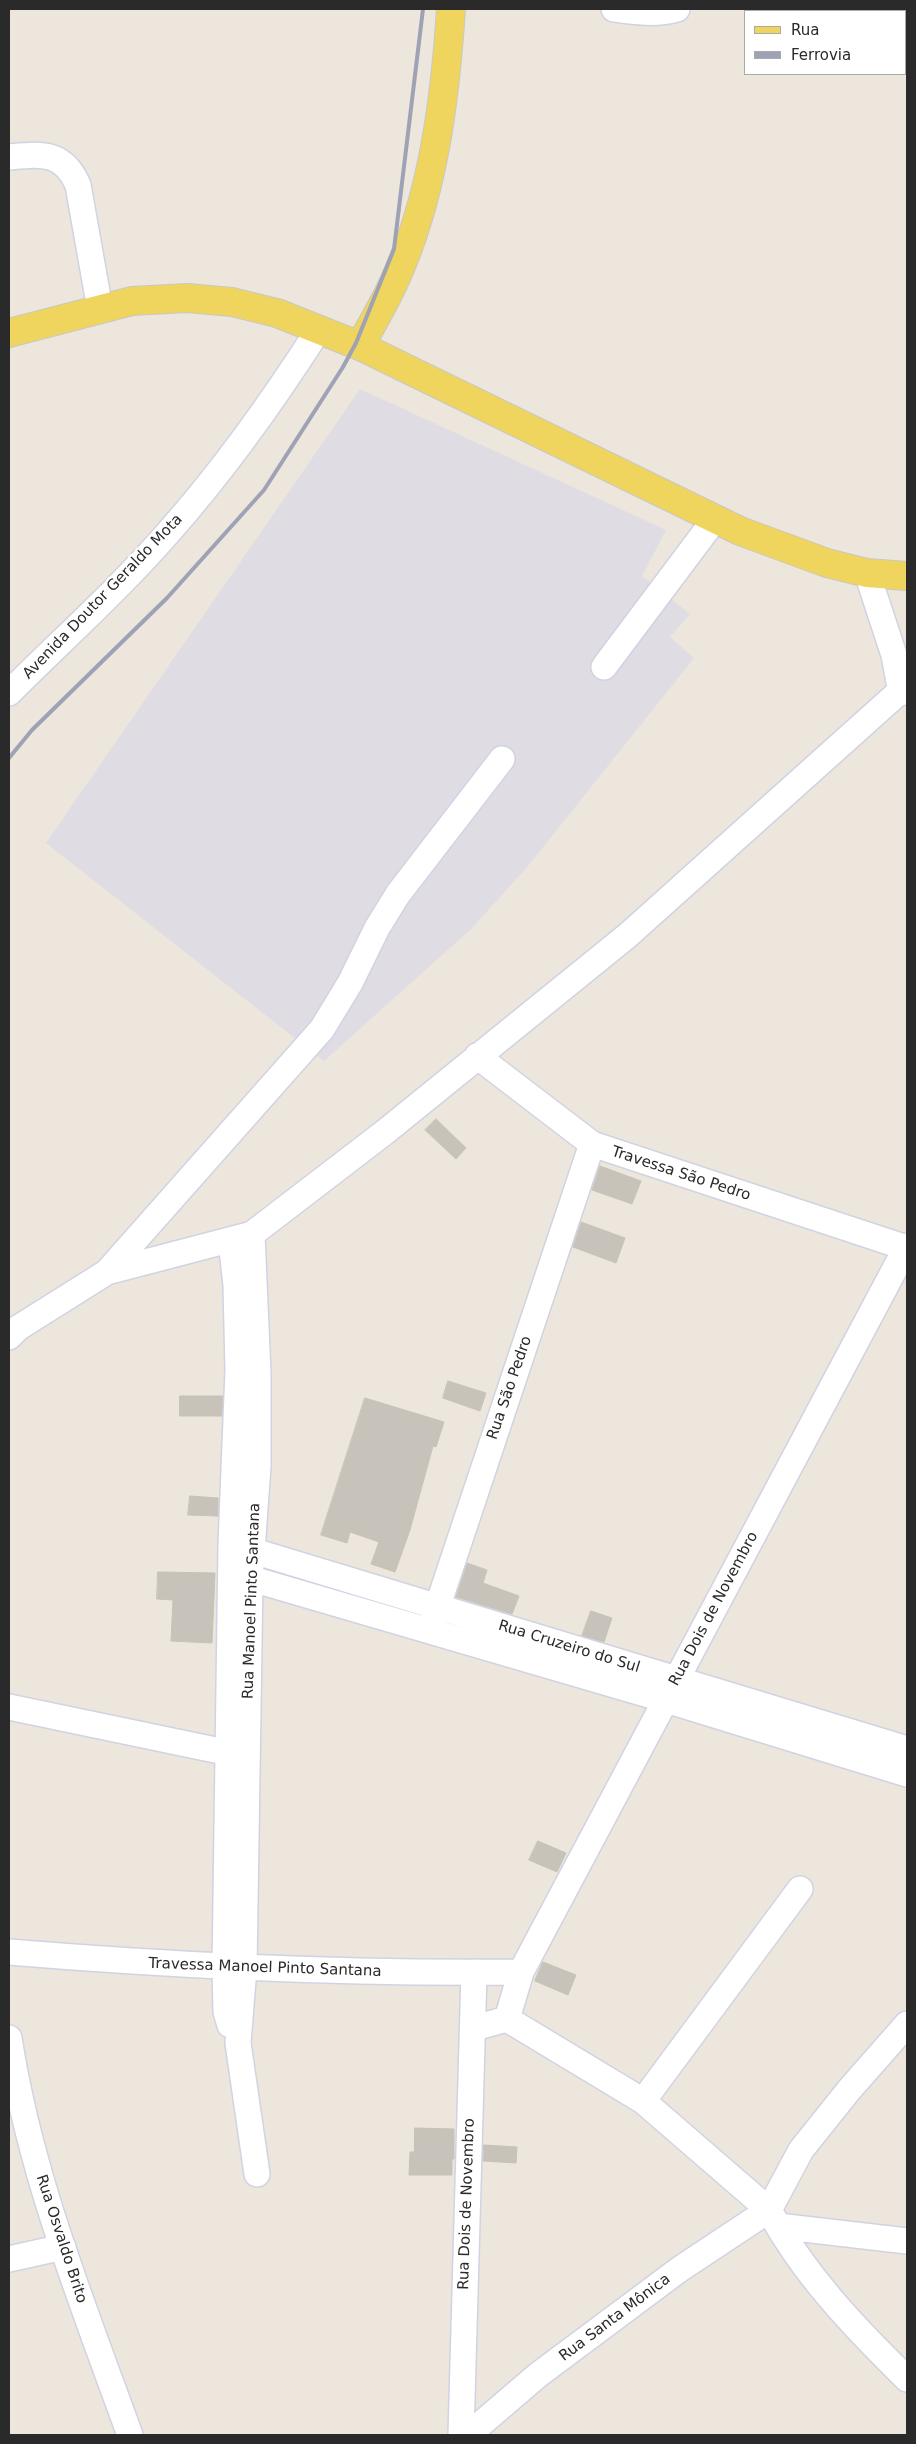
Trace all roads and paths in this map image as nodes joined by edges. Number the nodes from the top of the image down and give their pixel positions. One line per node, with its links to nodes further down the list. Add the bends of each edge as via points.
1 (451, 9): 8 (main road, via 441,111 425,195 394,282)
2 (614, 9): 3 (street, via 642,12)
3 (677, 9)
4 (9, 157): 5 (street, via 42,154 60,161 73,174 78,185)
5 (100, 309): 6 (main road, via 132,301 187,298 232,302 277,313); 7 (main road)
6 (319, 329): 8 (main road); 14 (street, Avenida Doutor Geraldo Mota, via 223,468 167,535)
7 (9, 333)
8 (360, 346): 9 (main road)
9 (715, 519): 10 (main road, via 827,563); 12 (street)
10 (867, 573): 11 (main road); 13 (street)
11 (907, 576)
12 (604, 666)
13 (904, 689): 16 (street, via 627,936)
14 (9, 693)
15 (502, 760): 20 (street, via 398,894 322,1029)
16 (477, 1056): 17 (street, Travessa São Pedro); 18 (street, via 385,1132)
17 (592, 1144): 19 (street, Travessa São Pedro); 24 (street, Rua São Pedro)
18 (242, 1237): 20 (street); 22 (street, Rua Manoel Pinto Santana, via 258,1373 258,1466)
19 (907, 1248): 26 (street, Rua Dois de Novembro)
20 (107, 1272): 21 (street, via 18,1328)
21 (9, 1337)
22 (241, 1547): 23 (street, Rua Manoel Pinto Santana); 24 (street, Rua Cruzeiro do Sul)
23 (240, 1576): 25 (street, Rua Cruzeiro do Sul); 30 (street, Rua Manoel Pinto Santana)
24 (437, 1607): 25 (street, Rua São Pedro); 26 (street, Rua Cruzeiro do Sul)
25 (430, 1631): 26 (street, Rua Cruzeiro do Sul)
26 (671, 1690): 28 (street, Rua Cruzeiro do Sul); 36 (street, Rua Dois de Novembro)
27 (9, 1707): 30 (street)
28 (865, 1749): 29 (street, Rua Cruzeiro do Sul); 31 (street, Rua Cruzeiro do Sul)
29 (907, 1749)
30 (237, 1754): 34 (street, Rua Manoel Pinto Santana)
31 (907, 1774)
32 (800, 1889): 41 (street)
33 (9, 1952): 34 (street, Travessa Manoel Pinto Santana)
34 (235, 1968): 35 (street, Travessa Manoel Pinto Santana); 42 (street, Rua Manoel Pinto Santana, via 226,2012 238,2043)
35 (474, 1972): 36 (street, Travessa Manoel Pinto Santana); 39 (street, Rua Dois de Novembro)
36 (521, 1972): 37 (street, Rua Dois de Novembro)
37 (507, 2019): 39 (street); 41 (street)
38 (907, 2024): 43 (street, via 801,2150)
39 (474, 2028): 49 (street, Rua Dois de Novembro)
40 (9, 2038): 45 (street, Rua Osvaldo Brito, via 31,2146)
41 (643, 2101): 43 (street)
42 (257, 2174)
43 (774, 2218): 44 (street); 47 (street, via 833,2303); 50 (street, Rua Santa Mônica, via 680,2269 538,2375)
44 (907, 2241)
45 (63, 2247): 46 (street); 48 (street, Rua Osvaldo Brito)
46 (9, 2259)
47 (907, 2379)
48 (130, 2435)
49 (461, 2435)
50 (468, 2435)

